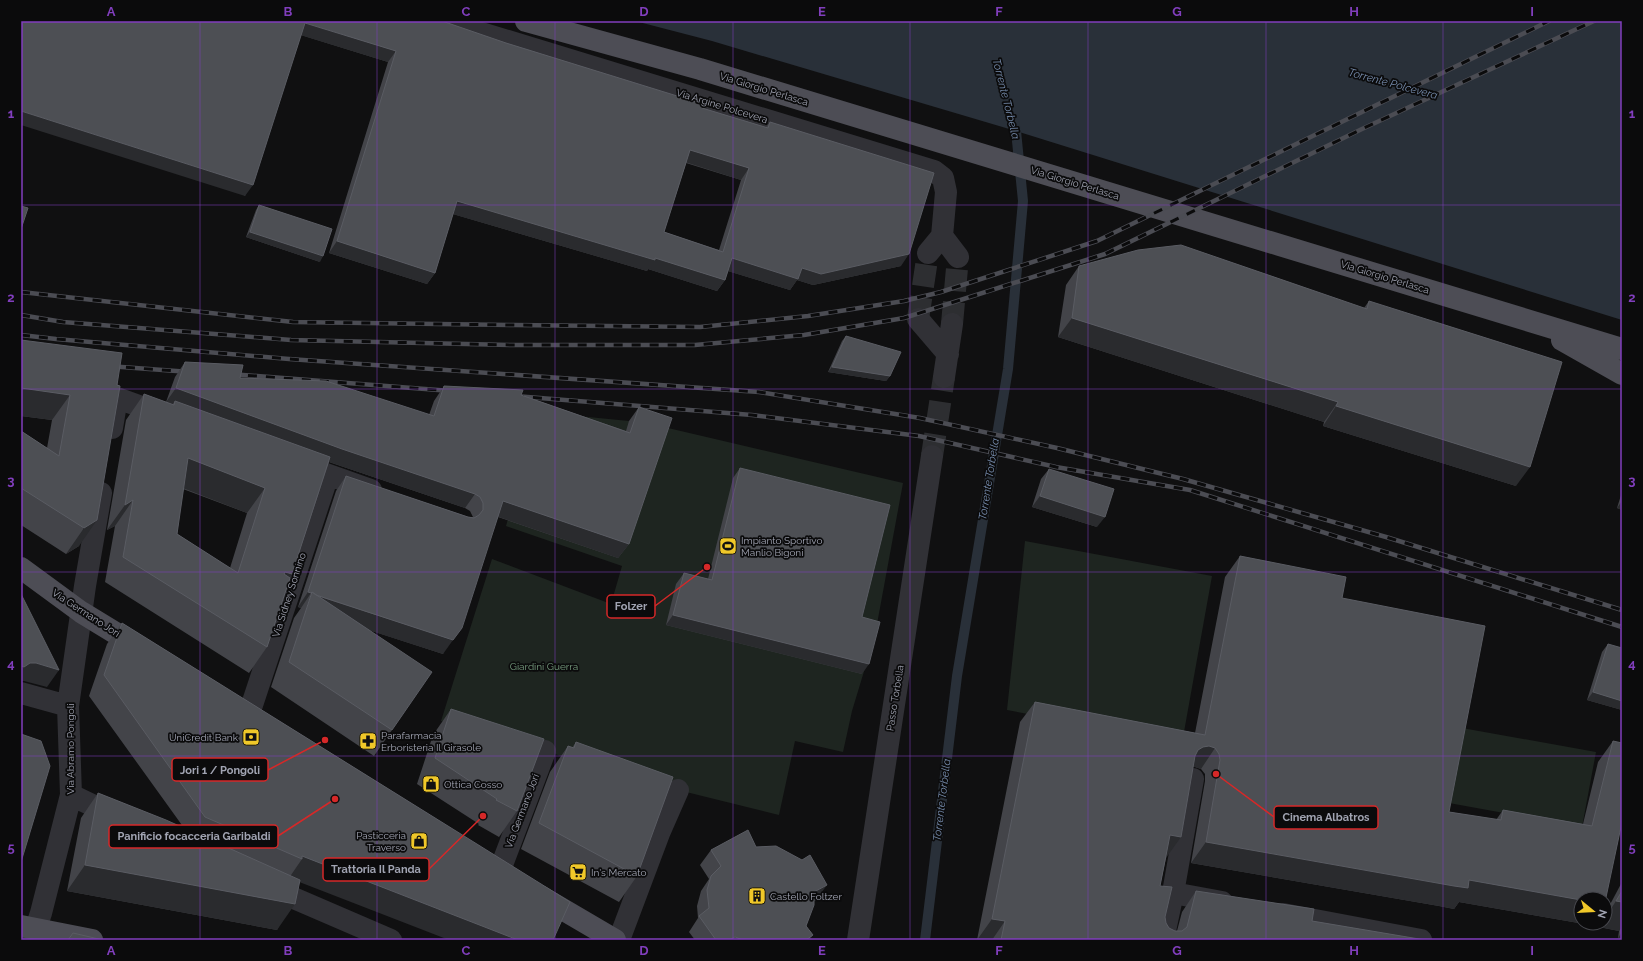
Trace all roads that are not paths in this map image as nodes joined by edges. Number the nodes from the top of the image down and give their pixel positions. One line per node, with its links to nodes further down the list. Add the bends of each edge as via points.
1 (442, 21): 3 (street, Via Argine Polcevera, via 934,171 943,178 946,192)
2 (526, 21): 7 (main road, Via Giorgio Perlasca, via 700,70)
3 (942, 236): 4 (street); 5 (street)
4 (928, 253)
5 (958, 257)
6 (918, 319): 10 (street)
7 (1525, 319): 9 (main road, Via Giorgio Perlasca); 11 (main road)
8 (952, 324): 10 (street)
9 (1622, 349)
10 (948, 354): 12 (street)
11 (1622, 374)
12 (944, 376)
13 (182, 422): 14 (street, via 117,398)
14 (109, 445)
15 (932, 456): 44 (street, Passo Torbella)
16 (277, 457): 17 (street)
17 (328, 475): 19 (street); 26 (street, Via Sidney Sonnino)
18 (103, 477): 21 (street)
19 (387, 495)
20 (21, 568): 21 (main road, Via Germano Jori)
21 (82, 612): 22 (main road, Via Germano Jori); 25 (street, Via Abramo Pongoli)
22 (160, 660)
23 (21, 693): 25 (street)
24 (230, 703): 26 (main road)
25 (68, 706): 31 (street, Via Abramo Pongoli)
26 (249, 714): 27 (main road)
27 (269, 727)
28 (545, 751): 34 (street, Via Germano Jori)
29 (1193, 779): 36 (street)
30 (678, 790): 43 (street)
31 (71, 795): 32 (street); 39 (street, Via Abramo Pongoli)
32 (134, 826)
33 (480, 858): 34 (main road)
34 (500, 870): 42 (main road)
35 (247, 877): 41 (street)
36 (1172, 893): 37 (street); 45 (street)
37 (1242, 906)
38 (1266, 910): 46 (street)
39 (29, 932): 40 (main road)
40 (92, 940)
41 (391, 940)
42 (615, 940)
43 (619, 940)
44 (858, 940)
45 (1163, 940)
46 (1421, 940)

